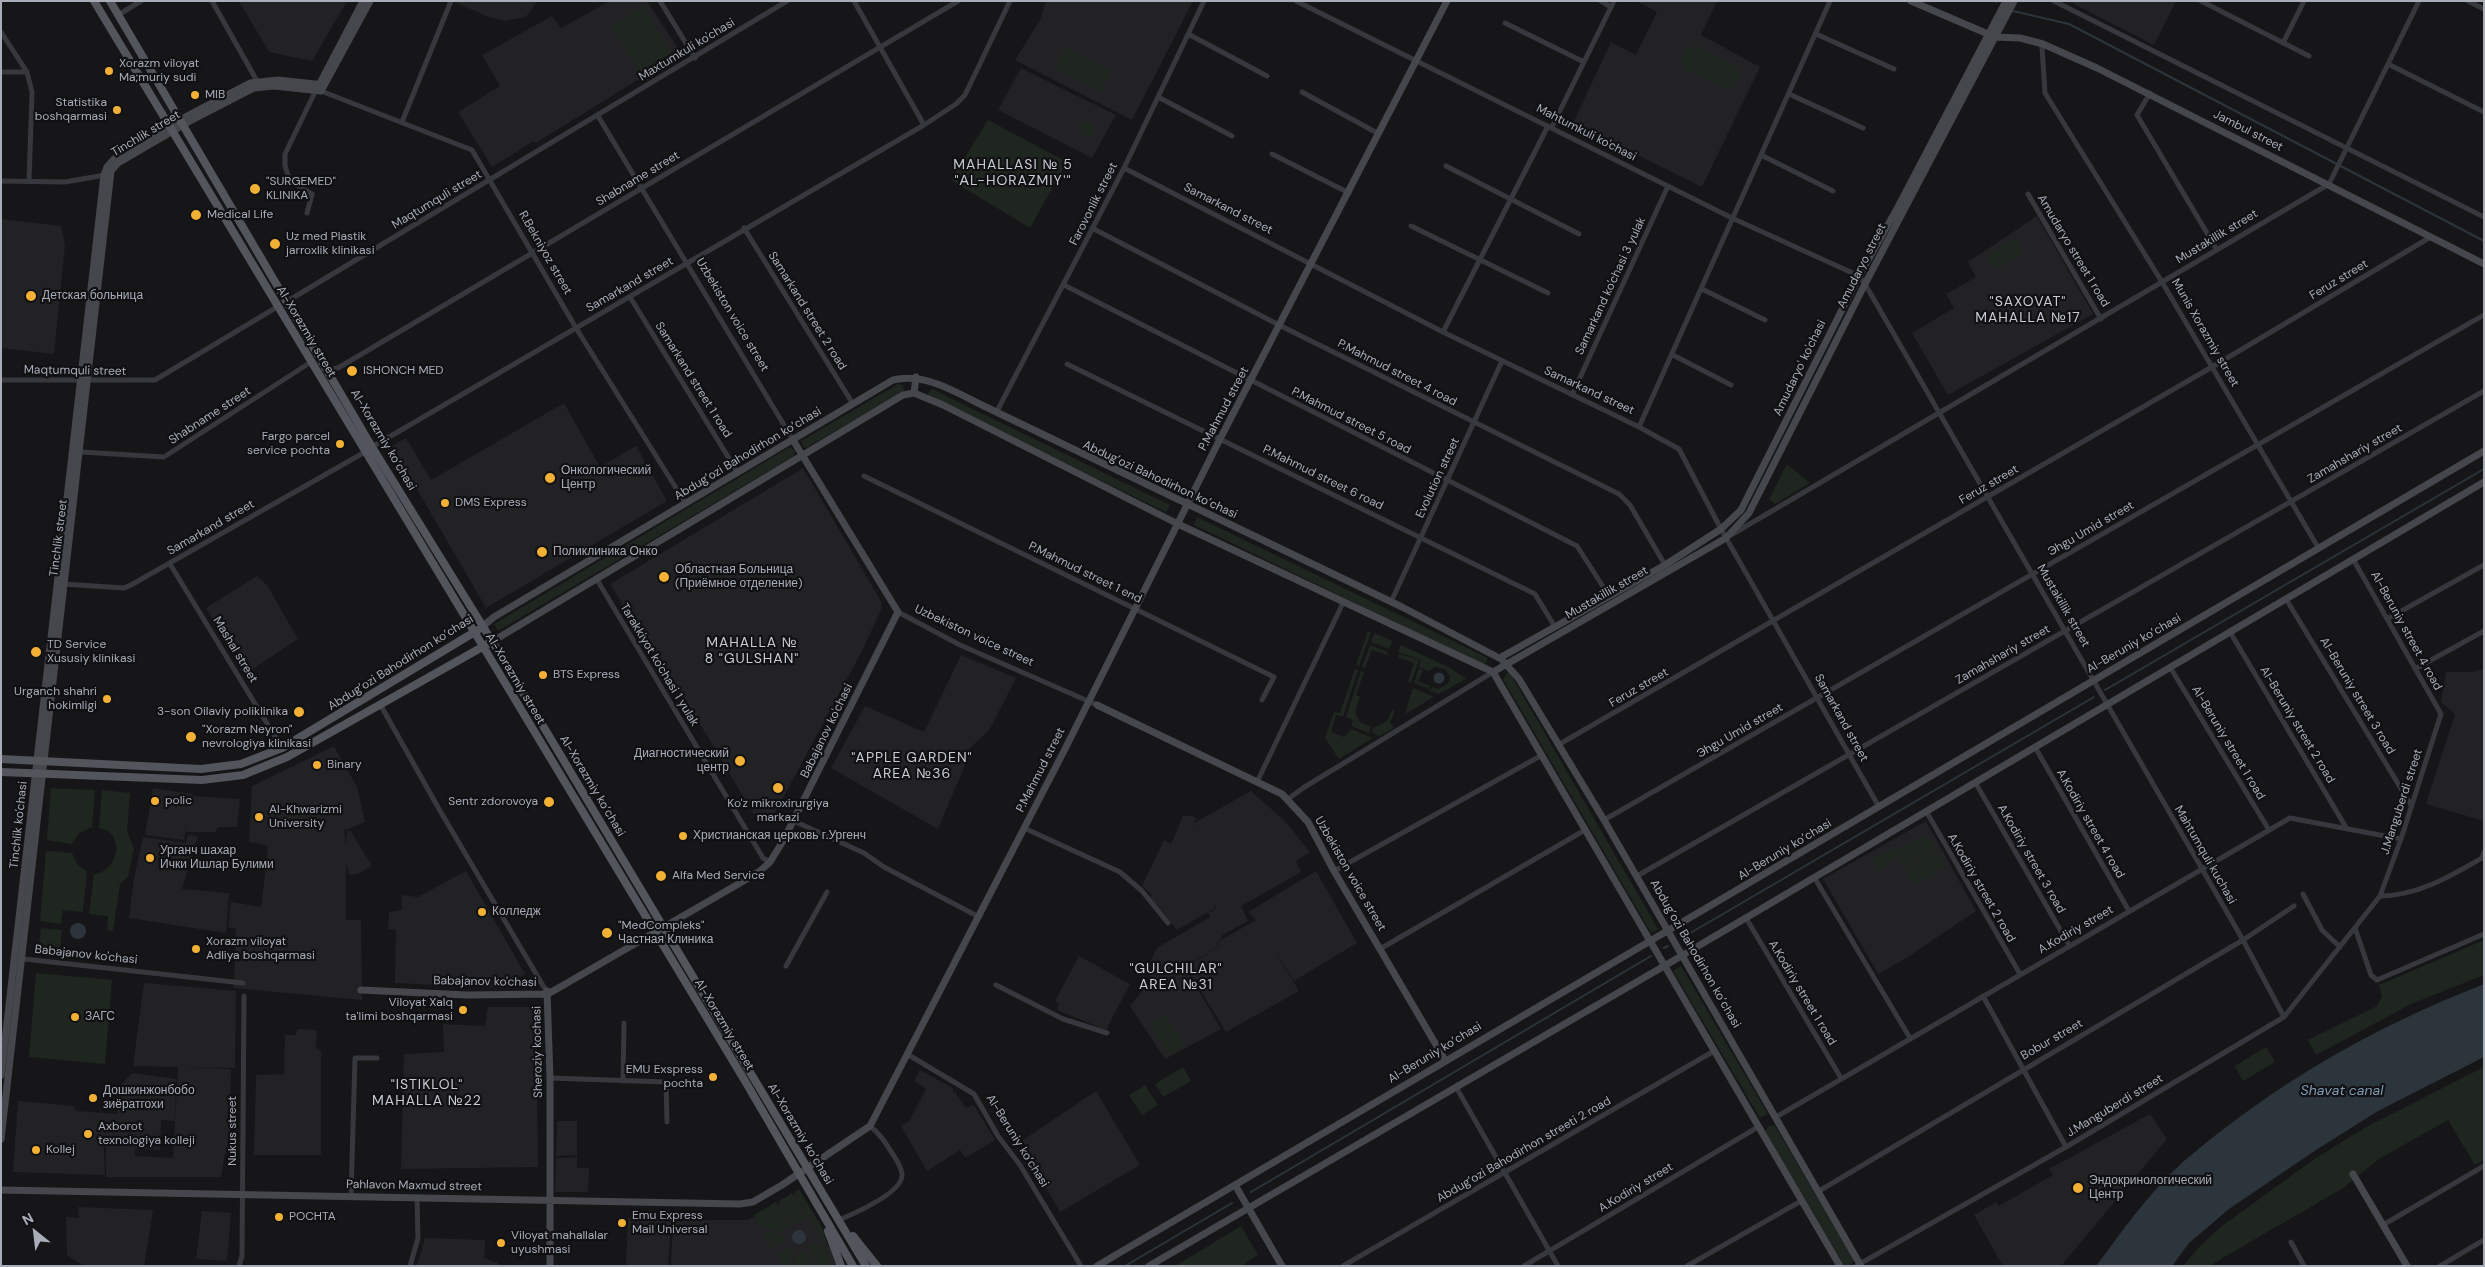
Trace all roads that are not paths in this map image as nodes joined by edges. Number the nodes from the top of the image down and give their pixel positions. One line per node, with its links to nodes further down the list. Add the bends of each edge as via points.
1 (94, 1): 59 (main road, Al-Xorazmiy street)
2 (110, 1): 28 (main road)
3 (141, 1): 28 (street)
4 (212, 1): 46 (street)
5 (363, 1): 47 (main road)
6 (370, 1): 47 (main road)
7 (451, 1): 55 (street)
8 (660, 1): 38 (street)
9 (787, 1): 38 (street, Mаxtumkuli ko'chasi)
10 (854, 1): 36 (street)
11 (958, 1): 36 (street, Shabname street)
12 (1010, 1): 56 (street, Samarkand street, via 965,95)
13 (1204, 1): 32 (street, Farovonlik street)
14 (1296, 1): 39 (street, Mahtumkuli ko'chasi)
15 (1447, 1): 39 (main road, P.Mahmud street)
16 (1601, 1): 26 (street)
17 (1830, 1): 31 (street)
18 (1911, 1): 33 (main road)
19 (2006, 1): 33 (main road, Amudaryo' ko'chasi)
20 (2014, 1): 33 (main road, Amudaryo street)
21 (2054, 1): 62 (street)
22 (2201, 1): 34 (street)
23 (2304, 1): 34 (street)
24 (2419, 1): 41 (street)
25 (2468, 1): 27 (street)
26 (1613, 4): 40 (street)
27 (2484, 9)
28 (118, 15): 54 (main road)
29 (1505, 23): 40 (street)
30 (1, 32): 44 (street)
31 (1816, 34): 42 (street); 50 (street)
32 (1190, 35): 45 (street); 51 (street, Farovonlik street)
33 (1992, 36): 49 (main road, Jambul street, via 2043,44); 92 (main road, Amudaryo' ko'chasi); 94 (main road, Amudaryo street)
34 (2283, 43): 37 (street)
35 (2042, 47): 93 (street, Munis Xorazmiy street, via 2045,93)
36 (880, 48): 56 (street); 73 (street, Shabname street)
37 (2309, 56)
38 (694, 58): 53 (street, Mаxtumkuli ko'chasi)
39 (1416, 62): 57 (street, Mahtumkuli ko'chasi); 60 (main road, P.Mahmud street)
40 (1584, 62): 57 (street)
41 (2388, 64): 52 (street); 62 (street)
42 (1894, 69)
43 (1, 72): 44 (street)
44 (27, 72): 70 (street, via 32,92)
45 (1267, 76)
46 (257, 81): 47 (main road, Tinchlik street, via 278,80); 54 (main road, Tinchlik street)
47 (320, 88): 54 (main road, Tinchlik street, via 260,87); 55 (street, R.Bekniyoz street); 78 (street, via 285,154 290,181 312,194)
48 (1302, 92): 60 (street)
49 (2150, 93): 71 (main road, Jambul street); 86 (street, via 2137,115)
50 (1789, 94): 58 (street); 64 (street)
51 (1158, 97): 61 (street); 66 (street, Farovonlik street)
52 (2484, 112)
53 (598, 116): 68 (street, Maqtumquli street); 73 (street, Uzbekiston voice street)
54 (182, 122): 59 (main road, Tinchlik street); 99 (main road, Al-Xorazmiy ko’chasi)
55 (402, 122): 68 (street, R.Bekniyoz street, via 472,150)
56 (924, 125): 82 (street, Samarkand street)
57 (1550, 127): 72 (street, Mahtumkuli ko'chasi); 77 (street)
58 (1863, 128)
59 (170, 129): 67 (main road, Tinchlik street, via 114,159 106,167); 100 (main road, Al-Xorazmiy street)
60 (1379, 134): 75 (main road, P.Mahmud street)
61 (1232, 136)
62 (2346, 149): 71 (street); 79 (street)
63 (1272, 154): 75 (street)
64 (1761, 155): 74 (street); 80 (street)
65 (1446, 166): 77 (street)
66 (1124, 168): 83 (street, Farovonlik street); 90 (street, Samarkand street)
67 (107, 175): 70 (street, via 65,182); 115 (main road, Tinchlik street)
68 (490, 180): 87 (street, R.Bekniyoz street); 99 (street, Maqtumquli street)
69 (1, 181): 70 (street)
70 (29, 182)
71 (2329, 184): 85 (main road, Jambul street); 86 (street, Mustakillik street)
72 (1668, 186): 80 (street, Mahtumkuli ko'chasi); 120 (street, Samarkand ko'chasi 3 yulak)
73 (642, 189): 87 (street, Shabname street); 89 (street, Uzbekiston voice street)
74 (1833, 191)
75 (1349, 192): 90 (main road, P.Mahmud street)
76 (2028, 194): 102 (street, Amudaryo street 1 road)
77 (1511, 198): 84 (street); 88 (street)
78 (307, 213)
79 (2484, 217)
80 (1732, 218): 92 (street, Mahtumkuli ko'chasi); 96 (street)
81 (1411, 226): 88 (street)
82 (744, 228): 89 (street, Samarkand street); 121 (street, Samarkand street 2 road)
83 (1092, 228): 95 (street, Farovonlik street); 104 (street, P.Mahmud street 4 road)
84 (1579, 234)
85 (2429, 238): 91 (main road, Jambul street); 111 (street, Feruz street)
86 (2217, 250): 93 (street, Mustakillik street)
87 (533, 254): 105 (street, R.Bekniyoz street); 112 (street, Shabname street, via 338,368)
88 (1478, 260): 97 (street); 106 (street)
89 (687, 262): 98 (street, Samarkand street); 127 (street, Uzbekiston voice street)
90 (1312, 263): 104 (main road, P.Mahmud street); 106 (street, Samarkand street)
91 (2484, 264)
92 (1858, 276): 94 (street, Mahtumkuli ko'chasi); 143 (main road, Amudaryo' ko'chasi, via 1740,510)
93 (2162, 282): 102 (street, Mustakillik street); 111 (street, Munis Xorazmiy street)
94 (1865, 284): 123 (street, Mustakillik street); 145 (main road, Amudaryo street, via 1749,513)
95 (1064, 286): 116 (street, P.Mahmud street 5 road); 122 (street, Farovonlik street)
96 (1702, 289): 103 (street); 107 (street)
97 (1548, 293)
98 (630, 297): 105 (street, Samarkand street); 134 (street, Samarkand street 1 road)
99 (286, 302): 112 (main road, Al-Xorazmiy ko’chasi)
100 (277, 307): 109 (main road, Al-Xorazmiy street); 115 (street, Maqtumquli street, via 155,380)
101 (2484, 315): 128 (street, Эhgu Umid street)
102 (2101, 318): 123 (street, Mustakillik street)
103 (1764, 320)
104 (1279, 325): 116 (main road, P.Mahmud street); 124 (street, P.Mahmud street 4 road)
105 (576, 328): 129 (street, Samarkand street); 140 (street, R.Bekniyoz street)
106 (1443, 332): 108 (street, Samarkand street)
107 (1673, 355): 117 (street); 125 (street)
108 (1502, 361): 120 (street, Samarkand street); 124 (street, Evolution street)
109 (311, 362): 131 (street, Shabname street, via 164,457); 132 (main road, Al-Xorazmiy street)
110 (1067, 364): 126 (street, P.Mahmud street 6 road)
111 (2212, 367): 128 (street, Munis Xorazmiy street); 138 (street, Feruz street)
112 (328, 370): 129 (main road, Al-Xorazmiy ko’chasi)
113 (916, 377): 119 (main road); 121 (main road, Abdug’ozi Bahodirhon ko’chasi, via 893,380); 122 (main road, Abdug’ozi Bahodirhon ko’chasi)
114 (1, 380): 115 (street, Maqtumquli street)
115 (84, 381): 131 (main road, Tinchlik street); 153 (main road, Tinchlik street)
116 (1252, 382): 126 (main road, P.Mahmud street); 136 (street, P.Mahmud street 5 road)
117 (1732, 385)
118 (2484, 391): 139 (street, Zamahshariy street)
119 (914, 393): 133 (main road, Abdug’ozi Bahodirhon ko’chasi, via 904,395); 142 (main road)
120 (1572, 395): 125 (street, Samarkand street)
121 (853, 404): 127 (main road, Abdug’ozi Bahodirhon ko’chasi)
122 (996, 414): 141 (main road, Abdug’ozi Bahodirhon ko’chasi)
123 (1941, 414): 138 (street, Mustakillik street); 145 (street, Mustakillik street)
124 (1474, 422): 136 (street, Evolution street); 149 (street, P.Mahmud street 4 road, via 1619,494 1630,506)
125 (1640, 427): 143 (street, Samarkand street, via 1679,449)
126 (1220, 439): 141 (main road, P.Mahmud street); 144 (street, P.Mahmud street 6 road)
127 (793, 440): 133 (main road, Uzbekiston voice street); 134 (main road, Abdug’ozi Bahodirhon ko’chasi)
128 (2258, 445): 139 (street, Munis Xorazmiy street); 151 (street, Эhgu Umid street)
129 (372, 447): 162 (main road, Al-Xorazmiy ko’chasi)
130 (2484, 451): 146 (main road, Al-Beruniy ko’chasi)
131 (80, 452): 153 (main road, Tinchlik street)
132 (365, 452): 148 (street, Samarkand street); 165 (main road, Al-Xorazmiy street)
133 (802, 454): 152 (main road, Abdug’ozi Bahodirhon ko’chasi); 159 (main road, Uzbekiston voice street)
134 (738, 473): 140 (main road, Abdug’ozi Bahodirhon ko’chasi)
135 (864, 476): 158 (street, P.Mahmud street 1 end)
136 (1447, 482): 144 (street, Evolution street); 154 (street, P.Mahmud street 5 road, via 1577,546)
137 (2483, 483): 147 (main road)
138 (1988, 497): 151 (street, Mustakillik street); 161 (street, Feruz street)
139 (2291, 502): 146 (street, Munis Xorazmiy street); 166 (street, Zamahshariy street)
140 (686, 504): 162 (main road, Abdug’ozi Bahodirhon ko’chasi)
141 (1187, 506): 142 (main road, P.Mahmud street); 156 (main road, Abdug’ozi Bahodirhon ko’chasi)
142 (1178, 524): 157 (main road); 158 (main road, P.Mahmud street)
143 (1721, 529): 145 (street, Samarkand street); 149 (main road, Mustakillik street)
144 (1422, 537): 156 (street, Evolution street); 163 (street, P.Mahmud street 6 road, via 1536,594)
145 (1726, 538): 161 (street, Samarkand street); 170 (main road, Mustakillik street)
146 (2318, 549): 174 (main road, Al-Beruniy ko’chasi)
147 (2353, 559): 155 (main road); 160 (street, Al-Beruniy street 4 road)
148 (170, 564): 153 (street, Samarkand street, via 124,588); 186 (street, Mashal street)
149 (1665, 565): 154 (main road, Mustakillik street)
150 (2484, 565): 160 (street)
151 (2032, 575): 166 (street, Mustakillik street); 175 (street, Эhgu Umid street)
152 (596, 578): 168 (main road, Abdug’ozi Bahodirhon ko’chasi); 207 (street, Tarakkiyot ko'chasi 1 yulak, via 763,858)
153 (61, 584): 190 (main road, Tinchlik street)
154 (1609, 596): 163 (main road, Mustakillik street)
155 (2286, 599): 167 (main road); 196 (street, Al-Beruniy street 3 road)
156 (1391, 602): 170 (main road, Abdug’ozi Bahodirhon ko’chasi)
157 (1343, 603): 173 (main road); 193 (street)
158 (1135, 609): 176 (street, P.Mahmud street 1 end, via 1274,677); 177 (main road, P.Mahmud street)
159 (898, 612): 177 (street, Uzbekiston voice street, via 960,645); 200 (main road, Babajanov ko'chasi)
160 (2387, 619): 172 (street, Al-Beruniy street 4 road)
161 (1774, 621): 175 (street, Samarkand street); 184 (street, Feruz street)
162 (483, 626): 165 (main road, Abdug’ozi Bahodirhon ko’chasi); 168 (main road, Al-Xorazmiy ko’chasi)
163 (1555, 628): 170 (main road, Mustakillik street, via 1503,656)
164 (2484, 631): 172 (street)
165 (474, 632): 169 (main road, Al-Xorazmiy street); 182 (main road, Abdug’ozi Bahodirhon ko’chasi)
166 (2064, 632): 174 (street, Mustakillik street); 187 (street, Zamahshariy street)
167 (2230, 632): 171 (main road); 202 (street, Al-Beruniy street 2 road)
168 (493, 641): 169 (main road, Abdug’ozi Bahodirhon ko’chasi); 220 (main road, Al-Xorazmiy ko’chasi)
169 (482, 646): 178 (main road, Abdug’ozi Bahodirhon ko’chasi); 223 (main road, Al-Xorazmiy street)
170 (1504, 661): 173 (main road); 184 (main road, Abdug’ozi Bahodirhon ko’chasi)
171 (2170, 667): 179 (main road); 204 (street, Al-Beruniy street 1 road)
172 (2415, 669): 181 (street, Al-Beruniy street 4 road)
173 (1493, 672): 188 (main road); 195 (street)
174 (2093, 681): 179 (street, Mustakillik street); 197 (main road, Al-Beruniy ko’chasi)
175 (1818, 697): 187 (street, Samarkand street); 199 (street, Эhgu Umid street)
176 (1262, 700)
177 (1089, 702): 180 (street, Uzbekiston voice street); 201 (main road, P.Mahmud street)
178 (380, 704): 183 (main road, Abdug’ozi Bahodirhon ko’chasi); 238 (street, Sheroziy kochasi)
179 (2106, 704): 185 (main road); 208 (street, Mahtumquli kuchasi)
180 (1097, 705): 193 (main road, Uzbekiston voice street)
181 (2441, 714): 196 (street, J.Manguberdi street)
182 (313, 731): 183 (main road); 186 (main road, Abdug’ozi Bahodirhon ko’chasi)
183 (317, 740): 192 (main road, Abdug’ozi Bahodirhon ko’chasi, via 267,767 225,778)
184 (1558, 746): 199 (main road, Abdug’ozi Bahodirhon ko’chasi)
185 (2034, 747): 194 (main road); 216 (street, A.Kodiriy street 4 road)
186 (282, 748): 190 (main road, Abdug’ozi Bahodirhon ko’chasi, via 241,764 202,769)
187 (1850, 754): 197 (street, Samarkand street); 210 (street, Zamahshariy street)
188 (1542, 756): 203 (main road); 209 (street)
189 (1, 759): 190 (main road, Abdug’ozi Bahodirhon ko’chasi)
190 (41, 762): 192 (main road, Tinchlik ko'chasi)
191 (1, 772): 192 (main road, Abdug’ozi Bahodirhon ko’chasi)
192 (39, 775): 231 (main road, Tinchlik ko'chasi)
193 (1257, 782): 195 (main road, Uzbekiston voice street)
194 (1975, 782): 198 (main road); 227 (street, A.Kodiriy street 3 road)
195 (1288, 799): 209 (main road, Uzbekiston voice street, via 1308,822)
196 (2411, 804): 205 (street, J.Manguberdi street)
197 (1879, 807): 222 (main road, Al-Beruniy ko’chasi)
198 (1926, 811): 211 (main road); 234 (street, A.Kodiriy street 2 road)
199 (1604, 820): 210 (main road, Abdug’ozi Bahodirhon ko’chasi)
200 (794, 821): 207 (main road, Babajanov ko'chasi); 217 (street, via 864,853 914,884)
201 (1024, 828): 217 (main road, P.Mahmud street); 219 (street, P.Mahmud street, via 1120,872 1142,891)
202 (2347, 829): 204 (street, A.Kodiriy street, via 2290,818); 205 (street, A.Kodiriy street)
203 (1585, 830): 226 (main road); 229 (street)
204 (2269, 830): 208 (street, A.Kodiriy street)
205 (2401, 839): 214 (street, J.Manguberdi street)
206 (2484, 852): 214 (street, via 2482,858 2440,881 2398,896)
207 (770, 862): 220 (main road, Babajanov ko'chasi)
208 (2202, 868): 216 (street, A.Kodiriy street); 225 (street, Mahtumquli kuchasi)
209 (1334, 871): 229 (main road, Uzbekiston voice street)
210 (1637, 876): 222 (main road, Abdug’ozi Bahodirhon ko’chasi)
211 (1814, 877): 218 (main road); 244 (street)
212 (827, 892): 232 (street)
213 (2303, 894): 228 (street, via 2322,930)
214 (2380, 896): 221 (street, J.Manguberdi street)
215 (2294, 906): 225 (street, Bobur street)
216 (2129, 911): 227 (street, A.Kodiriy street)
217 (979, 917): 246 (main road, P.Mahmud street)
218 (1746, 918): 230 (main road); 252 (street, A.Kodiriy street 1 road)
219 (1168, 922)
220 (664, 928): 223 (main road, Babajanov ko'chasi); 263 (main road, Al-Xorazmiy ko’chasi)
221 (2355, 928): 224 (street, via 2371,975 2377,980); 228 (street, J.Manguberdi street)
222 (1668, 931): 226 (main road, Al-Beruniy ko’chasi); 230 (main road, Abdug’ozi Bahodirhon ko’chasi)
223 (655, 934): 238 (main road, Babajanov ko'chasi); 265 (main road, Al-Xorazmiy street)
224 (2484, 934)
225 (2243, 940): 241 (street, Mahtumquli kuchasi); 249 (street, Bobur street)
226 (1650, 942): 233 (main road); 248 (main road, Al-Beruniy ko’chasi)
227 (2070, 945): 234 (street, A.Kodiriy street)
228 (2340, 947): 241 (street, J.Manguberdi street)
229 (1380, 949): 248 (main road, Uzbekiston voice street)
230 (1683, 955): 233 (main road); 255 (main road, Abdug’ozi Bahodirhon ko’chasi)
231 (18, 959): 235 (street, Babajanov ko'chasi); 250 (main road, Tinchlik ko'chasi); 259 (main road)
232 (786, 966)
233 (1664, 966): 245 (main road); 254 (main road)
234 (2020, 974): 240 (street, A.Kodiriy street)
235 (243, 983)
236 (996, 985): 243 (street, via 1063,1019)
237 (361, 990): 238 (main road, Babajanov ko'chasi, via 467,994)
238 (547, 991): 251 (main road, Sheroziy kochasi)
239 (244, 996): 270 (street, Nukus street)
240 (1983, 996): 244 (street, A.Kodiriy street); 249 (street)
241 (2284, 1017): 260 (street, J.Manguberdi street)
242 (624, 1023): 253 (street)
243 (1107, 1033)
244 (1910, 1038): 252 (street, A.Kodiriy street)
245 (1714, 1051): 258 (main road); 264 (street, Abdug’ozi Bahodirhon streeti 2 road)
246 (907, 1054): 257 (main road, P.Mahmud street); 291 (street, Al-Beruniy ko’chasi, via 974,1094)
247 (377, 1058): 271 (street, via 355,1058)
248 (1445, 1060): 267 (main road, Al-Beruniy ko’chasi)
249 (2024, 1068): 260 (street); 269 (street, Bobur street)
250 (1, 1075)
251 (550, 1078): 253 (street); 273 (main road, Sheroziy kochasi)
252 (1841, 1078): 255 (street, A.Kodiriy street)
253 (623, 1081): 256 (street, via 666,1082)
254 (1456, 1087): 264 (street); 275 (main road)
255 (1776, 1117): 269 (main road, Abdug’ozi Bahodirhon ko’chasi)
256 (667, 1122)
257 (870, 1126): 261 (main road, P.Mahmud street); 277 (street, via 880,1134 900,1165 900,1183 880,1199)
258 (1758, 1127): 274 (main road); 281 (street, A.Kodiriy street)
259 (1, 1139)
260 (2066, 1147): 283 (street, J.Manguberdi street)
261 (816, 1163): 263 (main road, Pahlavon Maxmud street)
262 (2484, 1166): 278 (street)
263 (808, 1168): 265 (main road, Pahlavon Maxmud street); 277 (main road, Al-Xorazmiy ko’chasi)
264 (1505, 1172): 281 (street); 295 (street, Abdug’ozi Bahodirhon streeti 2 road)
265 (798, 1174): 273 (main road, Pahlavon Maxmud street, via 753,1202 740,1204); 276 (main road, Al-Xorazmiy street)
266 (2353, 1174): 278 (main road)
267 (1236, 1185): 275 (main road); 292 (main road, Al-Beruniy ko’chasi)
268 (1, 1190): 270 (main road, Pahlavon Maxmud street)
269 (1819, 1191): 283 (main road, Abdug’ozi Bahodirhon ko’chasi)
270 (243, 1194): 271 (main road, Pahlavon Maxmud street); 284 (street, Nukus street)
271 (351, 1196): 272 (main road, Pahlavon Maxmud street)
272 (417, 1197): 273 (main road, Pahlavon Maxmud street); 285 (street, via 418,1238)
273 (550, 1199): 286 (main road, Sheroziy kochasi)
274 (1801, 1200): 298 (street); 299 (main road)
275 (1248, 1208): 293 (main road); 294 (main road)
276 (820, 1211): 287 (main road); 288 (main road, Al-Xorazmiy street)
277 (838, 1220): 289 (main road, Al-Xorazmiy ko’chasi); 290 (main road)
278 (2383, 1225): 282 (main road)
279 (2484, 1240): 301 (street)
280 (2291, 1242): 300 (street)
281 (1549, 1251): 296 (street, A.Kodiriy street); 297 (street)
282 (2404, 1264)
283 (1859, 1265)
284 (240, 1266)
285 (410, 1266)
286 (550, 1266)
287 (842, 1266)
288 (853, 1266)
289 (866, 1266)
290 (877, 1266)
291 (1081, 1266)
292 (1097, 1266)
293 (1149, 1266)
294 (1282, 1266)
295 (1343, 1266)
296 (1524, 1266)
297 (1558, 1266)
298 (1688, 1266)
299 (1840, 1266)
300 (2304, 1266)
301 (2440, 1266)

